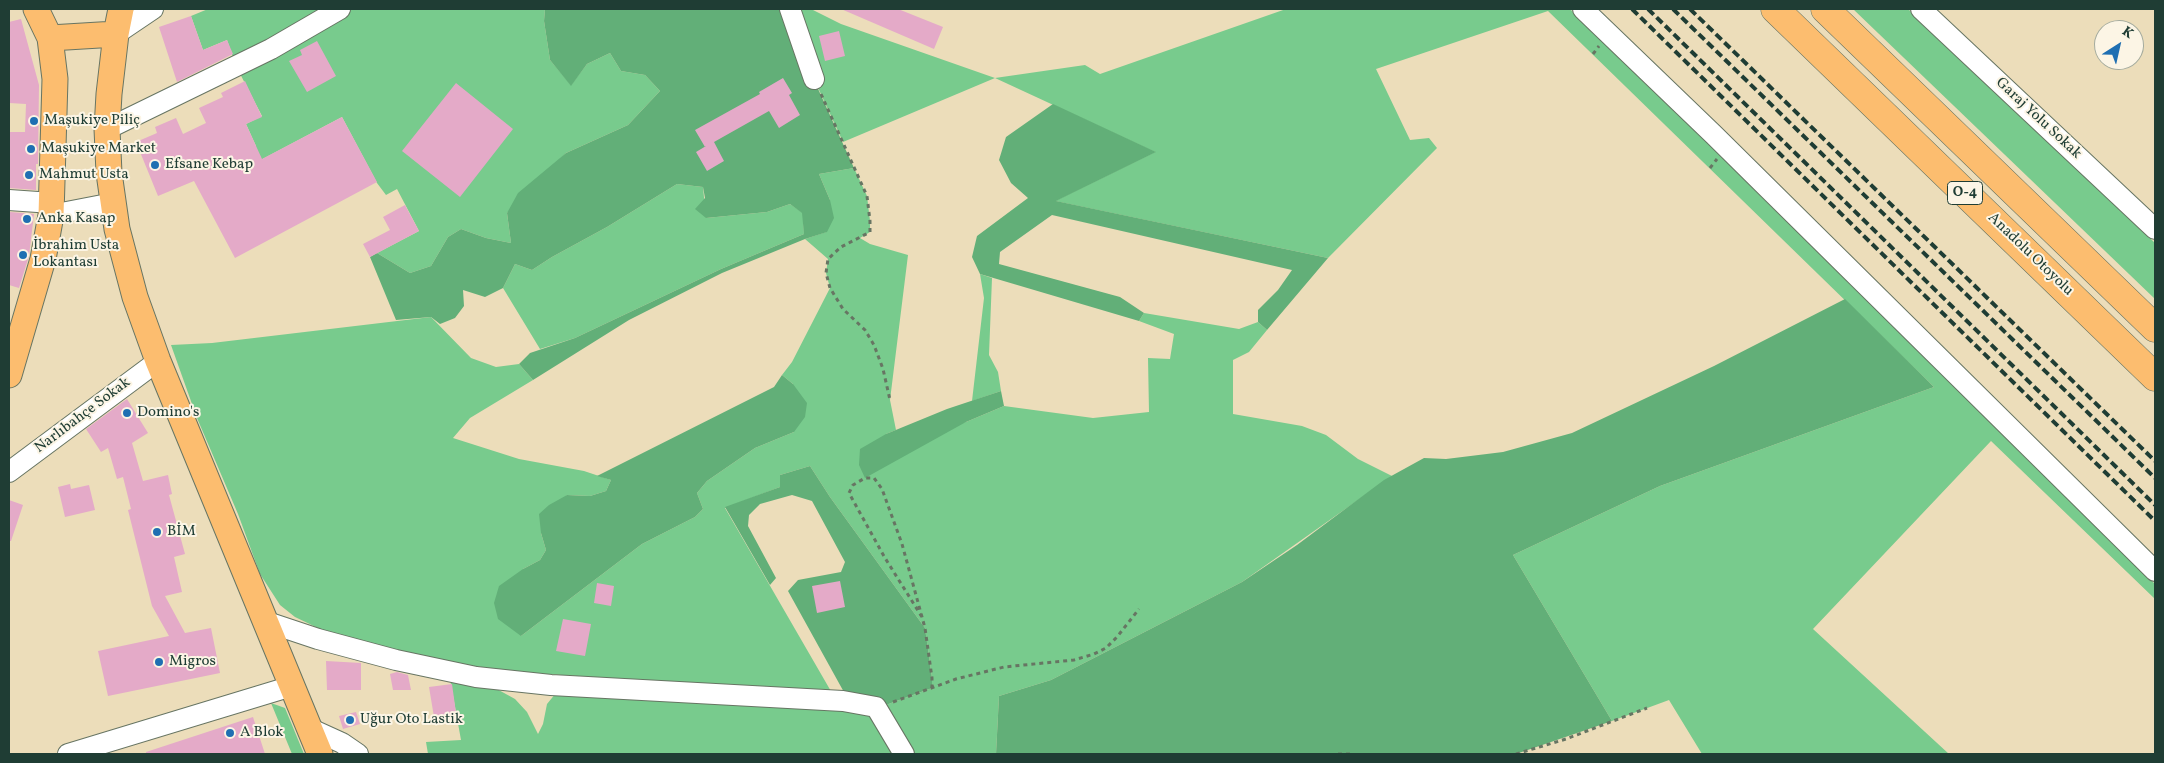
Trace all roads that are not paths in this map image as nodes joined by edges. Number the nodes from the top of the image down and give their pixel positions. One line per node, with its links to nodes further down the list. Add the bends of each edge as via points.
1 (36, 9): 11 (main road)
2 (122, 9): 10 (main road)
3 (153, 9): 10 (street)
4 (340, 9): 13 (street, via 271,49)
5 (790, 9): 12 (street)
6 (1582, 9): 23 (street)
7 (1775, 9): 21 (highway, Anadolu Otoyolu / O-4)
8 (1825, 9): 18 (highway, O-4)
9 (1921, 9): 17 (street, Garaj Yolu Sokak)
10 (116, 34): 11 (main road); 13 (main road)
11 (50, 38): 16 (main road, via 55,79)
12 (814, 80)
13 (107, 129): 15 (main road)
14 (9, 200): 16 (street)
15 (113, 203): 16 (street); 19 (main road, via 135,298)
16 (52, 209): 20 (main road, via 44,259)
17 (2155, 229)
18 (2155, 328)
19 (158, 360): 22 (street, Narlıbahçe Sokak); 24 (main road)
20 (9, 375)
21 (2155, 377)
22 (9, 472)
23 (2155, 571)
24 (267, 622): 25 (main road); 30 (street, via 396,660 476,677 551,685 843,701 876,707)
25 (292, 686): 26 (main road); 27 (street)
26 (309, 728): 28 (main road); 29 (street)
27 (68, 754)
28 (320, 754)
29 (358, 754)
30 (904, 754)

